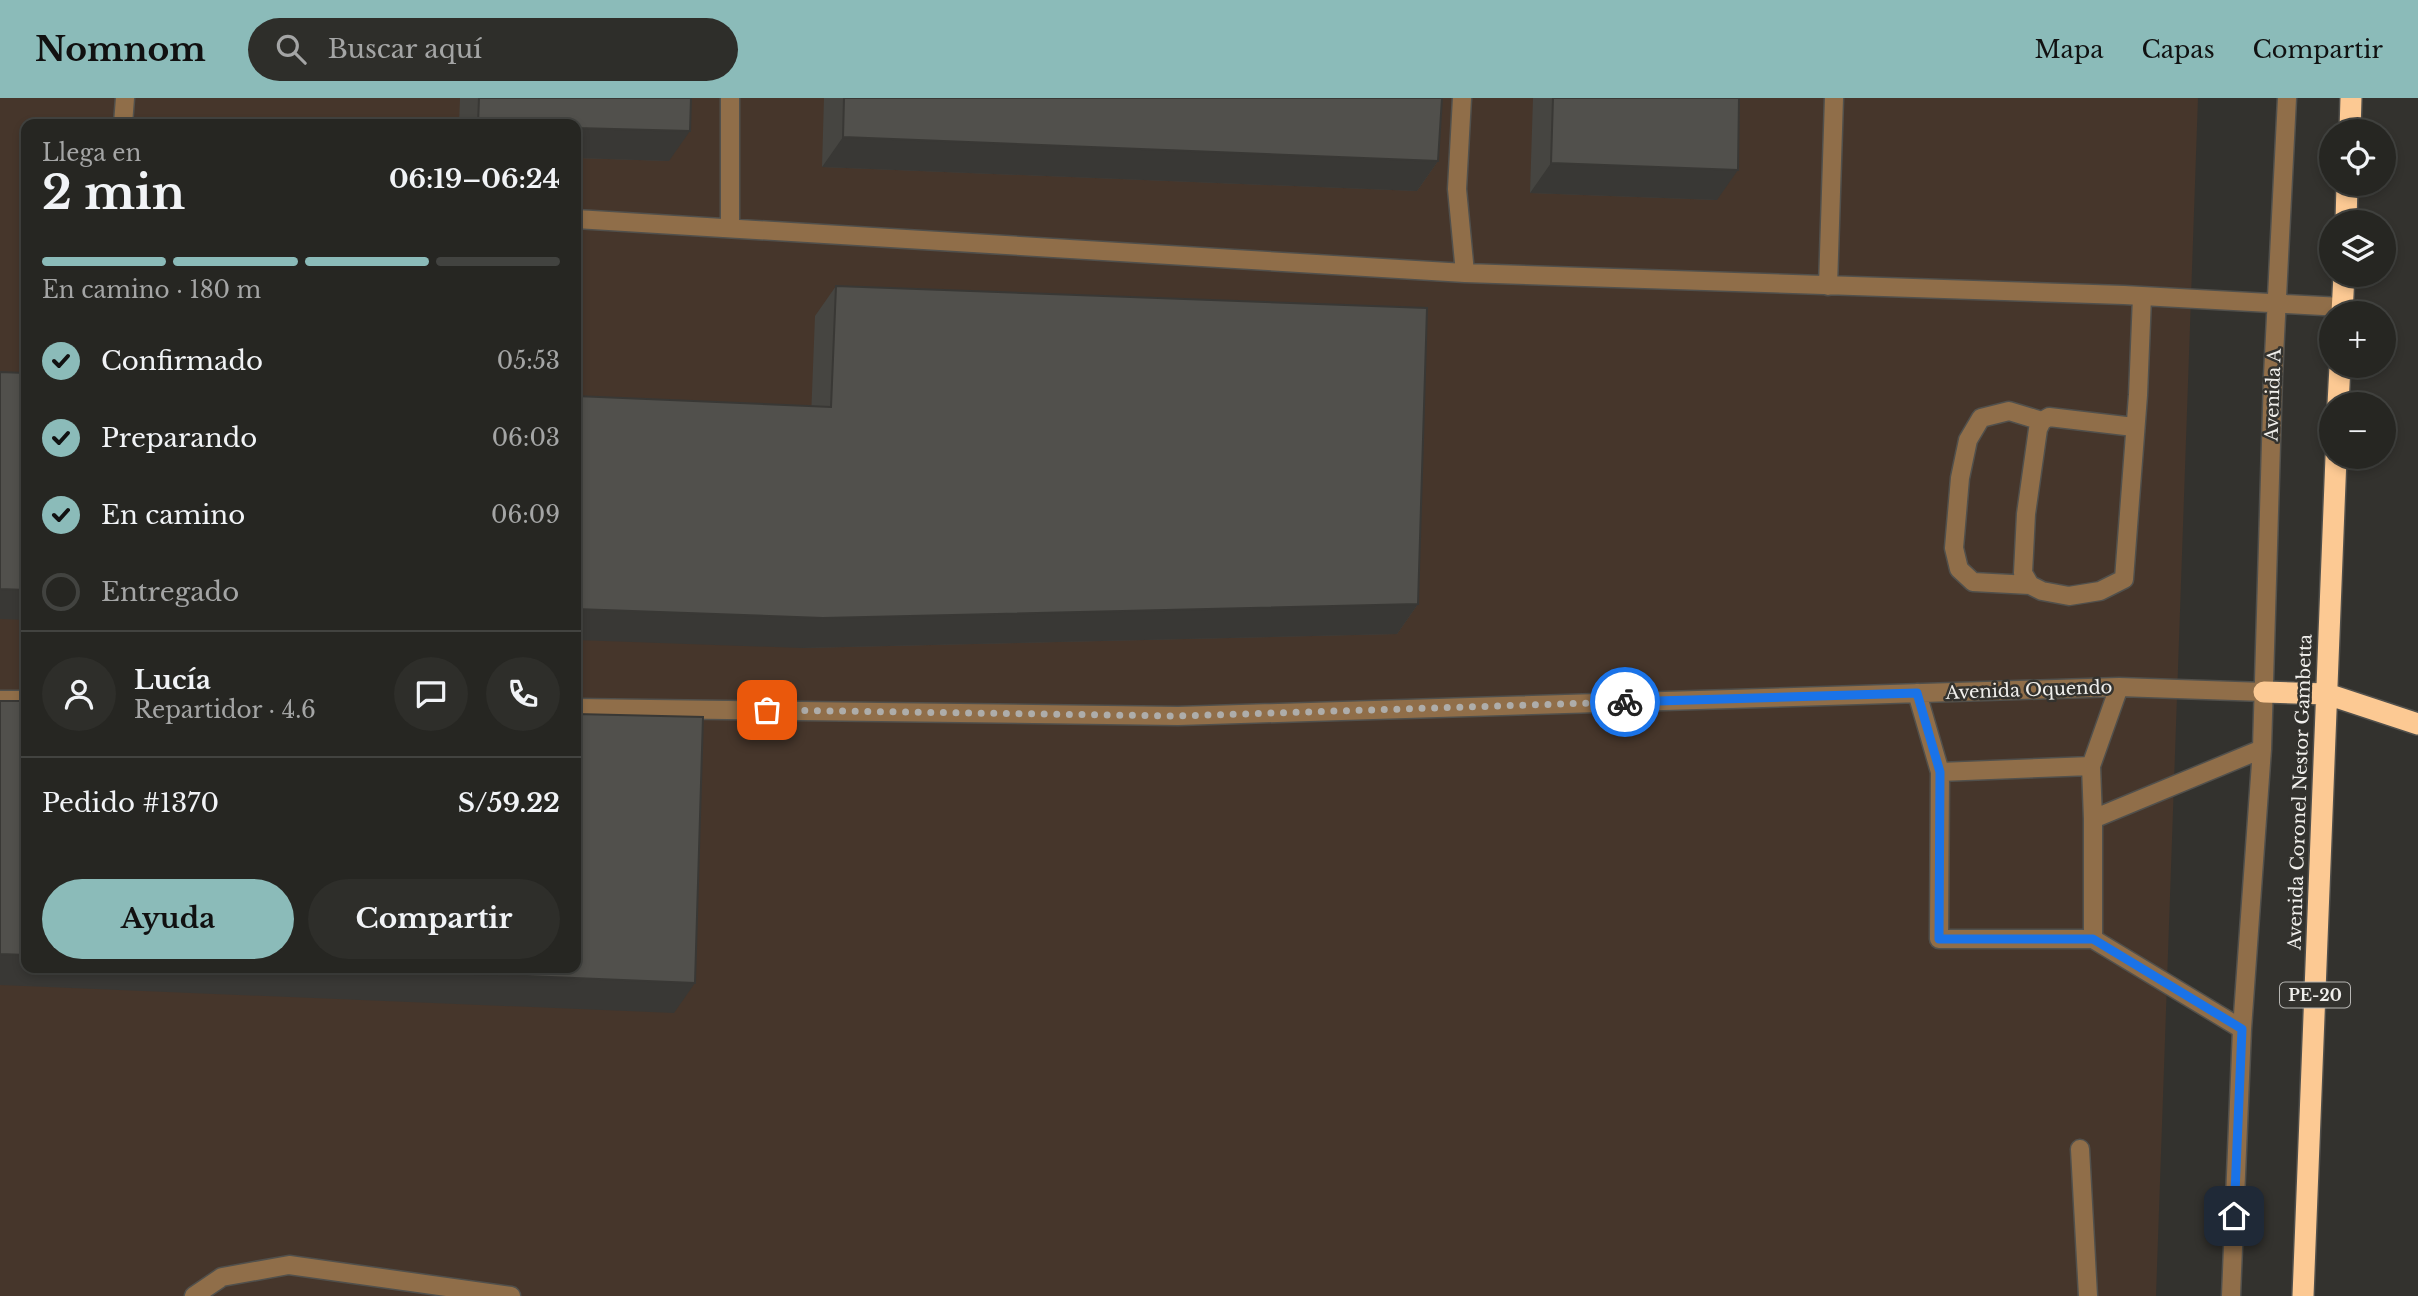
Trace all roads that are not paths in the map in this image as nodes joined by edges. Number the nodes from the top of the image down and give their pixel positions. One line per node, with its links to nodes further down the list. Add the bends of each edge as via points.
1 (125, 98): 7 (street)
2 (730, 98): 10 (street)
3 (1462, 98): 11 (street, via 1457,189)
4 (1834, 98): 12 (street)
5 (2287, 98): 14 (street, Avenida A)
6 (2351, 98): 8 (highway)
7 (123, 119)
8 (2350, 119)
9 (581, 219): 10 (street)
10 (730, 229): 11 (street)
11 (1465, 273): 12 (street)
12 (1828, 286): 13 (street)
13 (2142, 297): 14 (street); 17 (street)
14 (2277, 303): 15 (street); 21 (street, Avenida A)
15 (2319, 308)
16 (2042, 421): 17 (street, via 2049,417); 19 (street, via 2026,514 2023,573); 19 (street, via 2009,411 1981,418 1968,440 1960,478 1954,548 1959,569 1973,582)
17 (2134, 427): 19 (street, via 2124,579 2100,591 2069,596)
18 (2336, 469): 23 (highway, Avenida Coronel Nestor Gambetta / PE-20)
19 (2030, 585)
20 (2119, 687): 21 (street, Avenida Oquendo); 22 (street, Avenida Oquendo); 29 (street)
21 (2264, 692): 23 (highway); 28 (street, Avenida A)
22 (1917, 693): 26 (street, Avenida Oquendo, via 1178,716); 30 (street)
23 (2327, 694): 27 (highway); 39 (highway, Avenida Coronel Nestor Gambetta / PE-20)
24 (0, 700): 25 (street)
25 (21, 700)
26 (581, 708)
27 (2418, 724)
28 (2262, 749): 31 (street); 33 (street, Avenida A)
29 (2091, 766): 30 (street); 31 (street)
30 (1940, 772): 32 (street, via 1939,939)
31 (2093, 819): 32 (street)
32 (2093, 939): 33 (street)
33 (2242, 1029): 38 (street, Avenida A)
34 (2080, 1149): 37 (street)
35 (194, 1296): 36 (street, via 222,1277 289,1265)
36 (511, 1296)
37 (2088, 1296)
38 (2231, 1296)
39 (2302, 1296)

